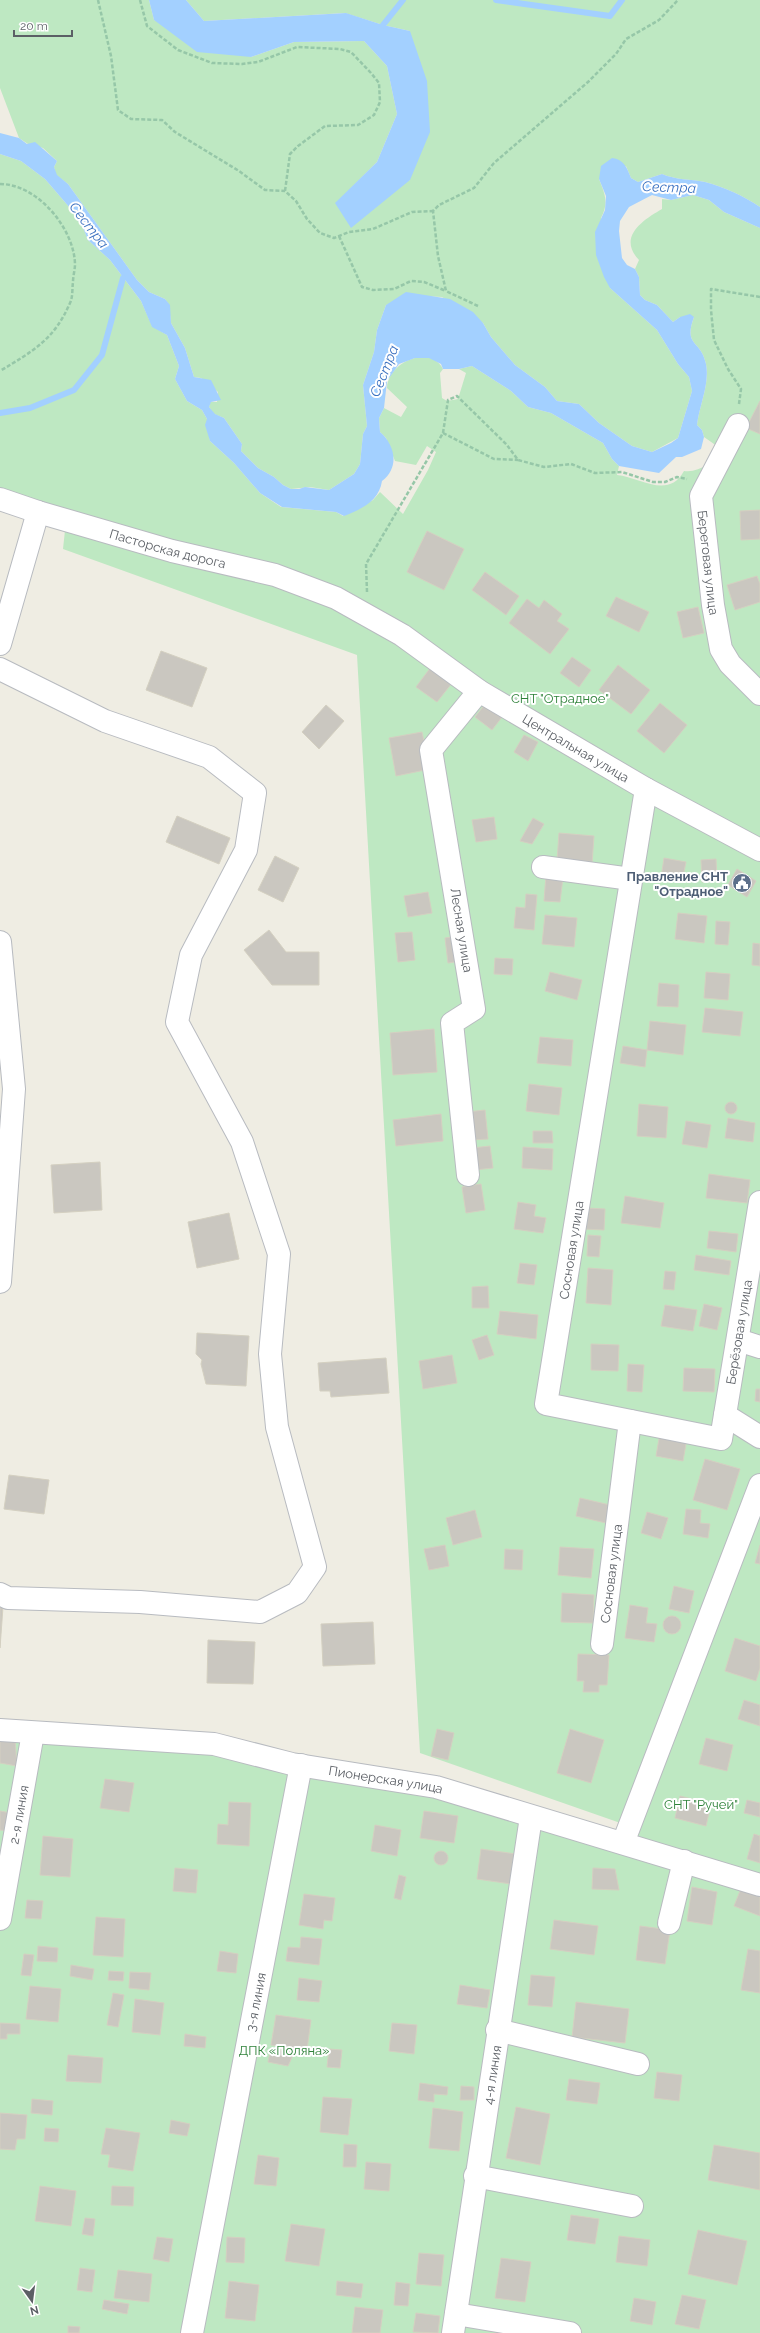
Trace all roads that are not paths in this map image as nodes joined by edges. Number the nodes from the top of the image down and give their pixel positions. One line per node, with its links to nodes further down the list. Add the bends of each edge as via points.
1 (738, 425): 8 (street, Береговая улица, via 701,496 720,649 730,664)
2 (0, 499): 3 (street, Пасторская дорога)
3 (38, 512): 4 (street, Пасторская дорога, via 172,551 275,575); 5 (street)
4 (336, 598): 7 (street, Центральная улица, via 402,635)
5 (0, 644)
6 (0, 669): 23 (street, via 105,721 209,757 255,794 246,850 191,955 177,1022 242,1142 279,1254 270,1354 277,1427 315,1567 297,1593 260,1612 140,1602 8,1598)
7 (479, 691): 9 (street, Центральная улица); 14 (street, Лесная улица, via 431,750 474,1009 452,1023)
8 (760, 694)
9 (646, 788): 10 (street, Центральная улица); 12 (street, Сосновая улица)
10 (760, 850)
11 (543, 867): 12 (street)
12 (631, 879): 20 (street, Сосновая улица, via 546,1404)
13 (0, 942): 16 (street, via 14,1090)
14 (468, 1175)
15 (760, 1202): 17 (street, Берёзовая улица)
16 (0, 1282)
17 (738, 1340): 18 (street); 19 (street, Берёзовая улица)
18 (760, 1347)
19 (725, 1416): 20 (street, Берёзовая улица, via 721,1439); 21 (street)
20 (630, 1421): 24 (street, Сосновая улица)
21 (760, 1437)
22 (760, 1485): 29 (street)
23 (0, 1594)
24 (602, 1644)
25 (0, 1730): 26 (street, Пионерская улица)
26 (33, 1733): 27 (street, Пионерская улица, via 214,1744); 32 (street, 2-я линия)
27 (301, 1765): 28 (street, Пионерская улица, via 436,1787); 39 (street, 3-я линия)
28 (531, 1817): 29 (street, Пионерская улица); 34 (street, 4-я линия)
29 (623, 1843): 30 (street, Пионерская улица)
30 (684, 1861): 31 (street, Пионерская улица); 33 (street)
31 (760, 1885)
32 (0, 1919)
33 (669, 1923)
34 (497, 2030): 35 (street); 36 (street, 4-я линия)
35 (638, 2064)
36 (475, 2176): 37 (street); 38 (street, 4-я линия)
37 (632, 2206)
38 (454, 2324): 40 (street)
39 (192, 2333)
40 (570, 2333)

